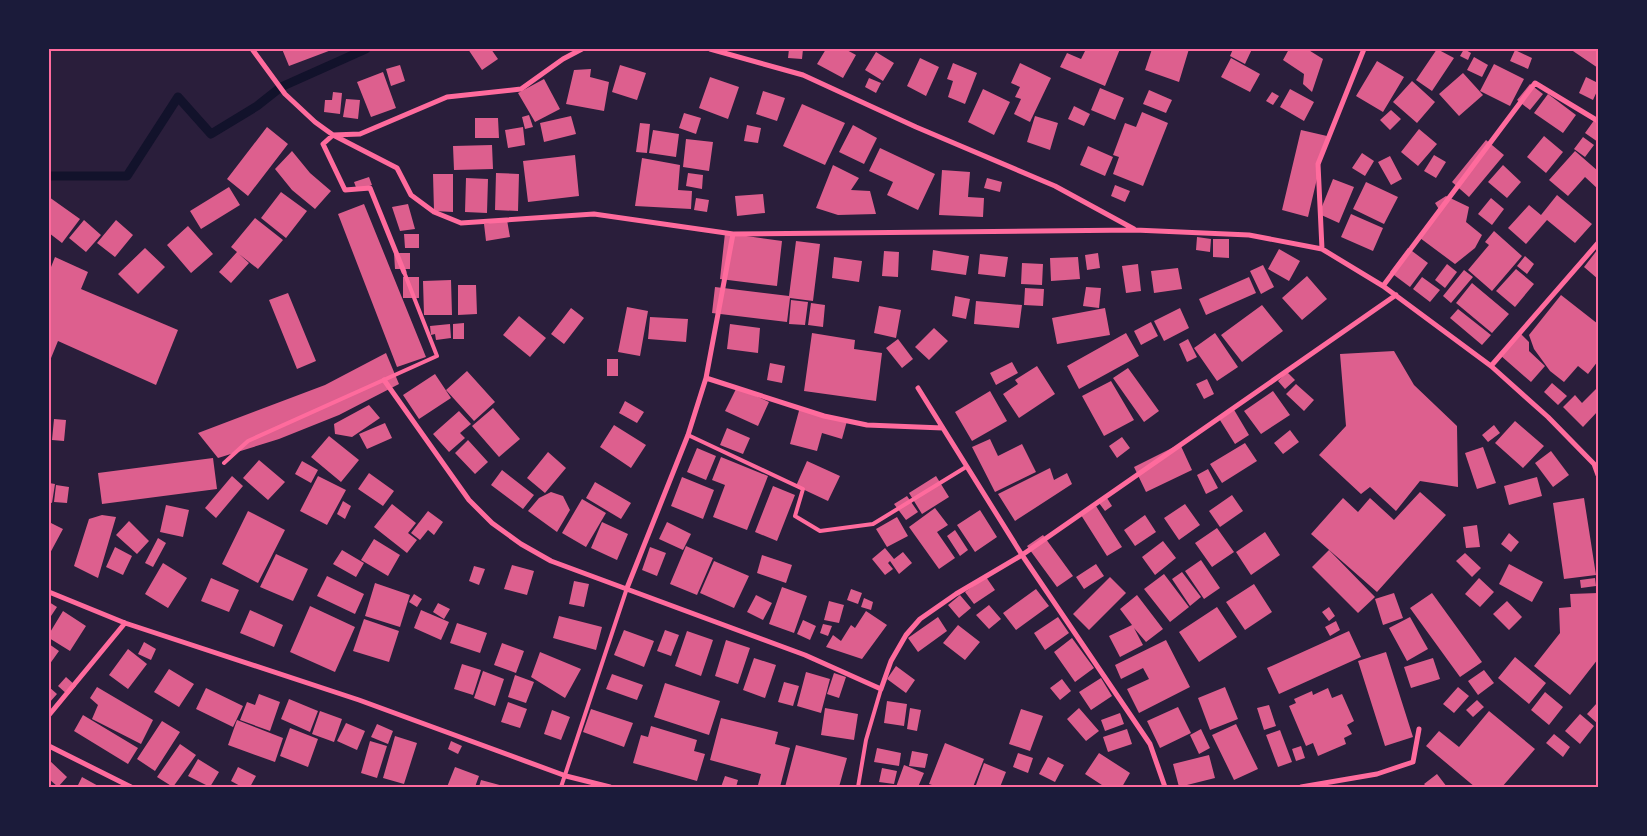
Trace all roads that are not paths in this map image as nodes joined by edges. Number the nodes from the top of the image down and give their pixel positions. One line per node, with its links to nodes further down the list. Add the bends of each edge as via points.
1 (252, 49): 6 (street, via 285,94)
2 (582, 49): 6 (street, via 521,90 447,97 360,134)
3 (710, 49): 7 (street, via 803,75 1055,186)
4 (1364, 49): 10 (street, via 1318,164)
5 (1598, 121): 12 (street, via 1535,83)
6 (334, 135): 8 (street, via 397,168 412,195 434,212 461,223 594,214); 11 (street, via 323,144 345,190 370,188)
7 (1135, 230): 8 (street); 10 (street, via 1249,235)
8 (733, 234): 15 (street)
9 (1598, 243): 14 (street)
10 (1322, 249): 12 (street)
11 (404, 272): 16 (lane, via 437,356)
12 (1383, 286): 13 (street)
13 (1396, 295): 14 (street); 23 (street)
14 (1491, 366): 22 (street, via 1548,417 1594,464)
15 (706, 378): 18 (street, via 824,416 867,425); 19 (street)
16 (384, 380): 20 (lane, via 248,441); 24 (street, via 469,500 492,523 551,561)
17 (918, 388): 18 (street)
18 (943, 428): 21 (street)
19 (688, 435): 21 (lane, via 803,489 795,516 820,531 873,524); 24 (street)
20 (224, 463)
21 (966, 467): 23 (street)
22 (1598, 475)
23 (1022, 555): 27 (street, via 920,619 906,634); 36 (street, via 1150,744)
24 (628, 588): 27 (street, via 805,655); 31 (lane)
25 (49, 592): 26 (street)
26 (125, 623): 28 (street); 31 (street, via 359,700)
27 (881, 689): 35 (lane, via 866,740)
28 (49, 715)
29 (1419, 729): 37 (street, via 1413,762 1377,774)
30 (49, 746): 32 (street)
31 (566, 776): 33 (lane); 34 (street)
32 (131, 787)
33 (561, 787)
34 (610, 787)
35 (858, 787)
36 (1165, 787)
37 (1300, 787)

